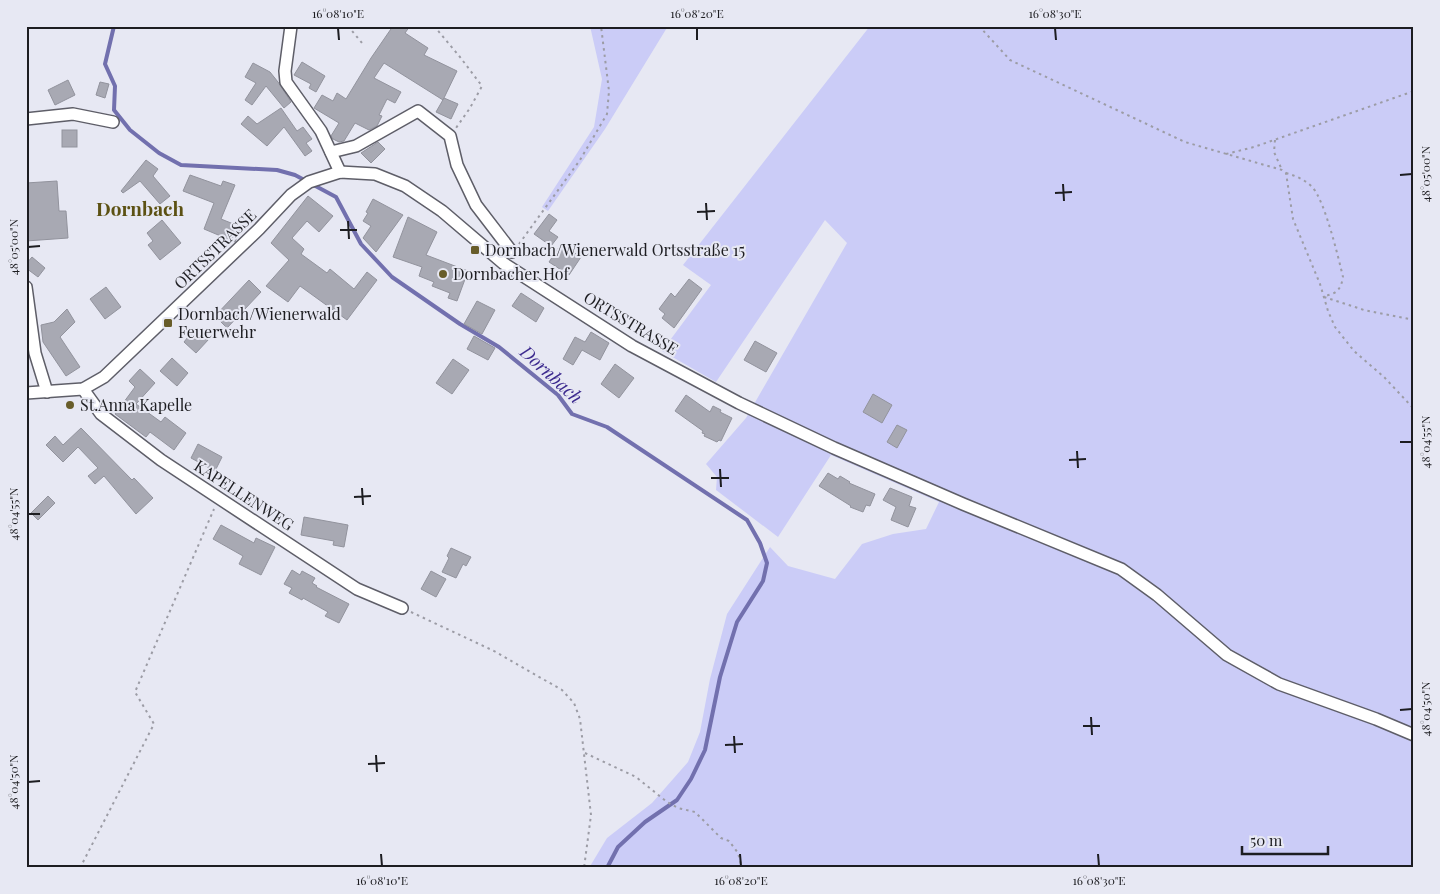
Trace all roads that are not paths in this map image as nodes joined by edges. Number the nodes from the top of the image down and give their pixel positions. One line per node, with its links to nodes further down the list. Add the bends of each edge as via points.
1 (291, 26): 4 (street, via 286,82 322,131)
2 (26, 119): 3 (street, via 72,114)
3 (113, 122)
4 (331, 152): 5 (street); 6 (street, via 356,146 418,110 450,136 457,165 476,205)
5 (340, 172): 8 (street, ORTSSTRASSE, via 308,182 291,195 104,377); 12 (street, ORTSSTRASSE, via 375,174 405,186 442,211 503,263 632,346 740,403 834,448 1121,569 1227,655 1279,684)
6 (512, 252)
7 (26, 288): 9 (street, via 35,353)
8 (83, 389): 9 (street, ORTSSTRASSE); 11 (street, KAPELLENWEG, via 101,414 161,460 357,589)
9 (47, 392): 10 (street, ORTSSTRASSE)
10 (26, 393)
11 (402, 608)
12 (1414, 735)

